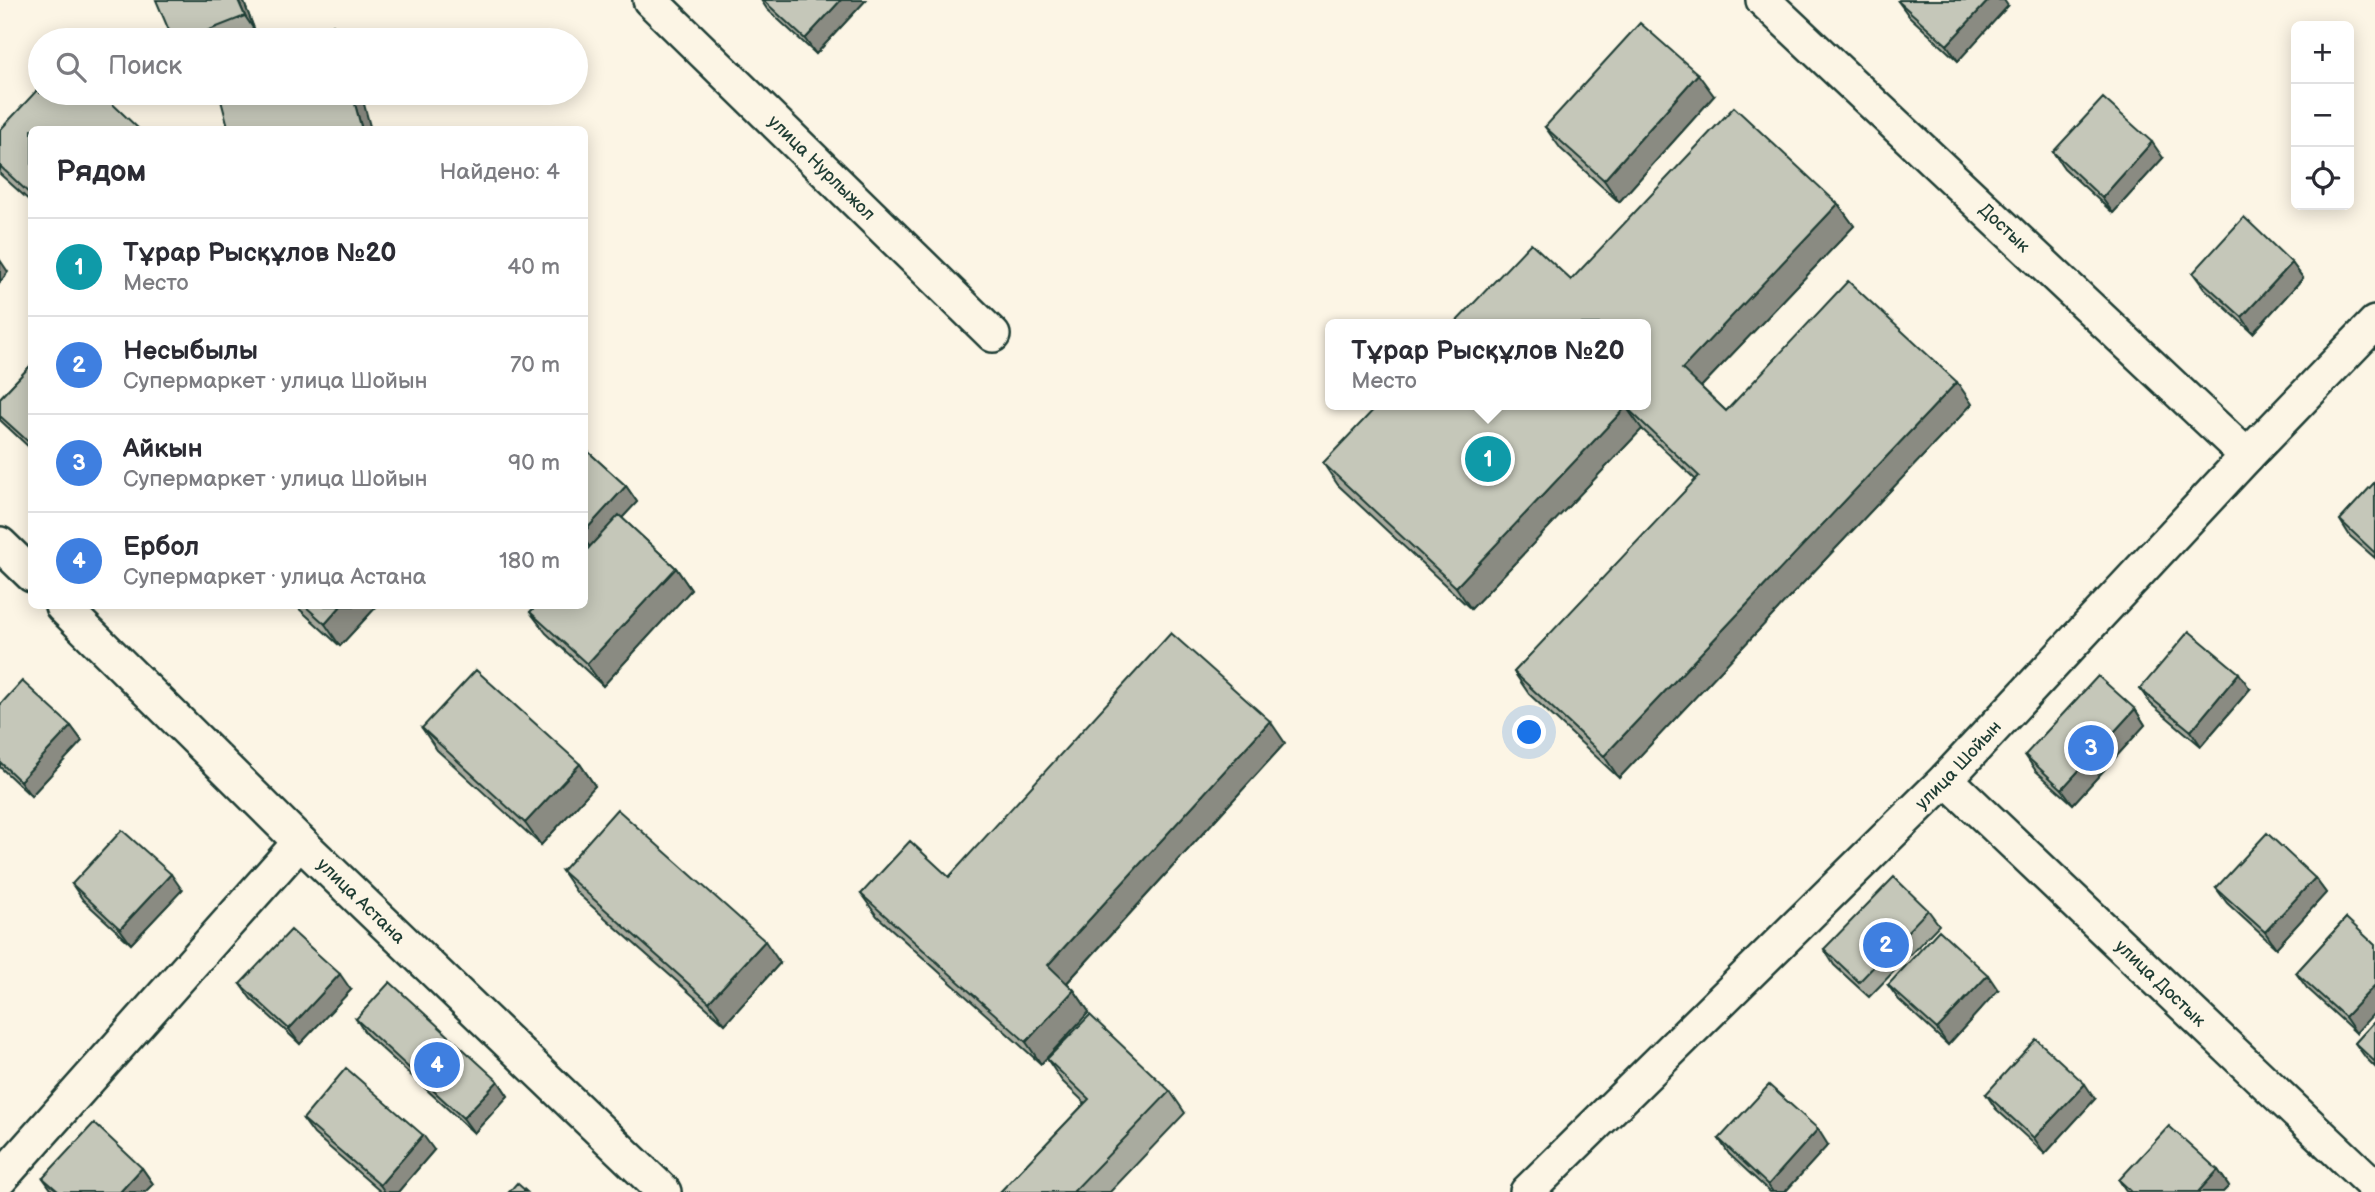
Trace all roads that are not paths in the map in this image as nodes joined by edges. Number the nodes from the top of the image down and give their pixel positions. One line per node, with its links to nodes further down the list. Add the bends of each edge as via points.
1 (650, 0): 4 (street, улица Нурлыжол)
2 (1763, 0): 5 (street, Достык)
3 (2375, 323): 5 (street, улица Шойын)
4 (993, 335)
5 (2247, 456): 9 (street, улица Шойын)
6 (0, 544): 7 (street)
7 (28, 571)
8 (65, 609): 10 (street, улица Астана)
9 (1946, 779): 12 (street, улица Достык); 13 (street, улица Шойын)
10 (300, 842): 11 (street); 14 (street, улица Астана)
11 (0, 1179)
12 (2375, 1187)
13 (1530, 1191)
14 (664, 1192)

